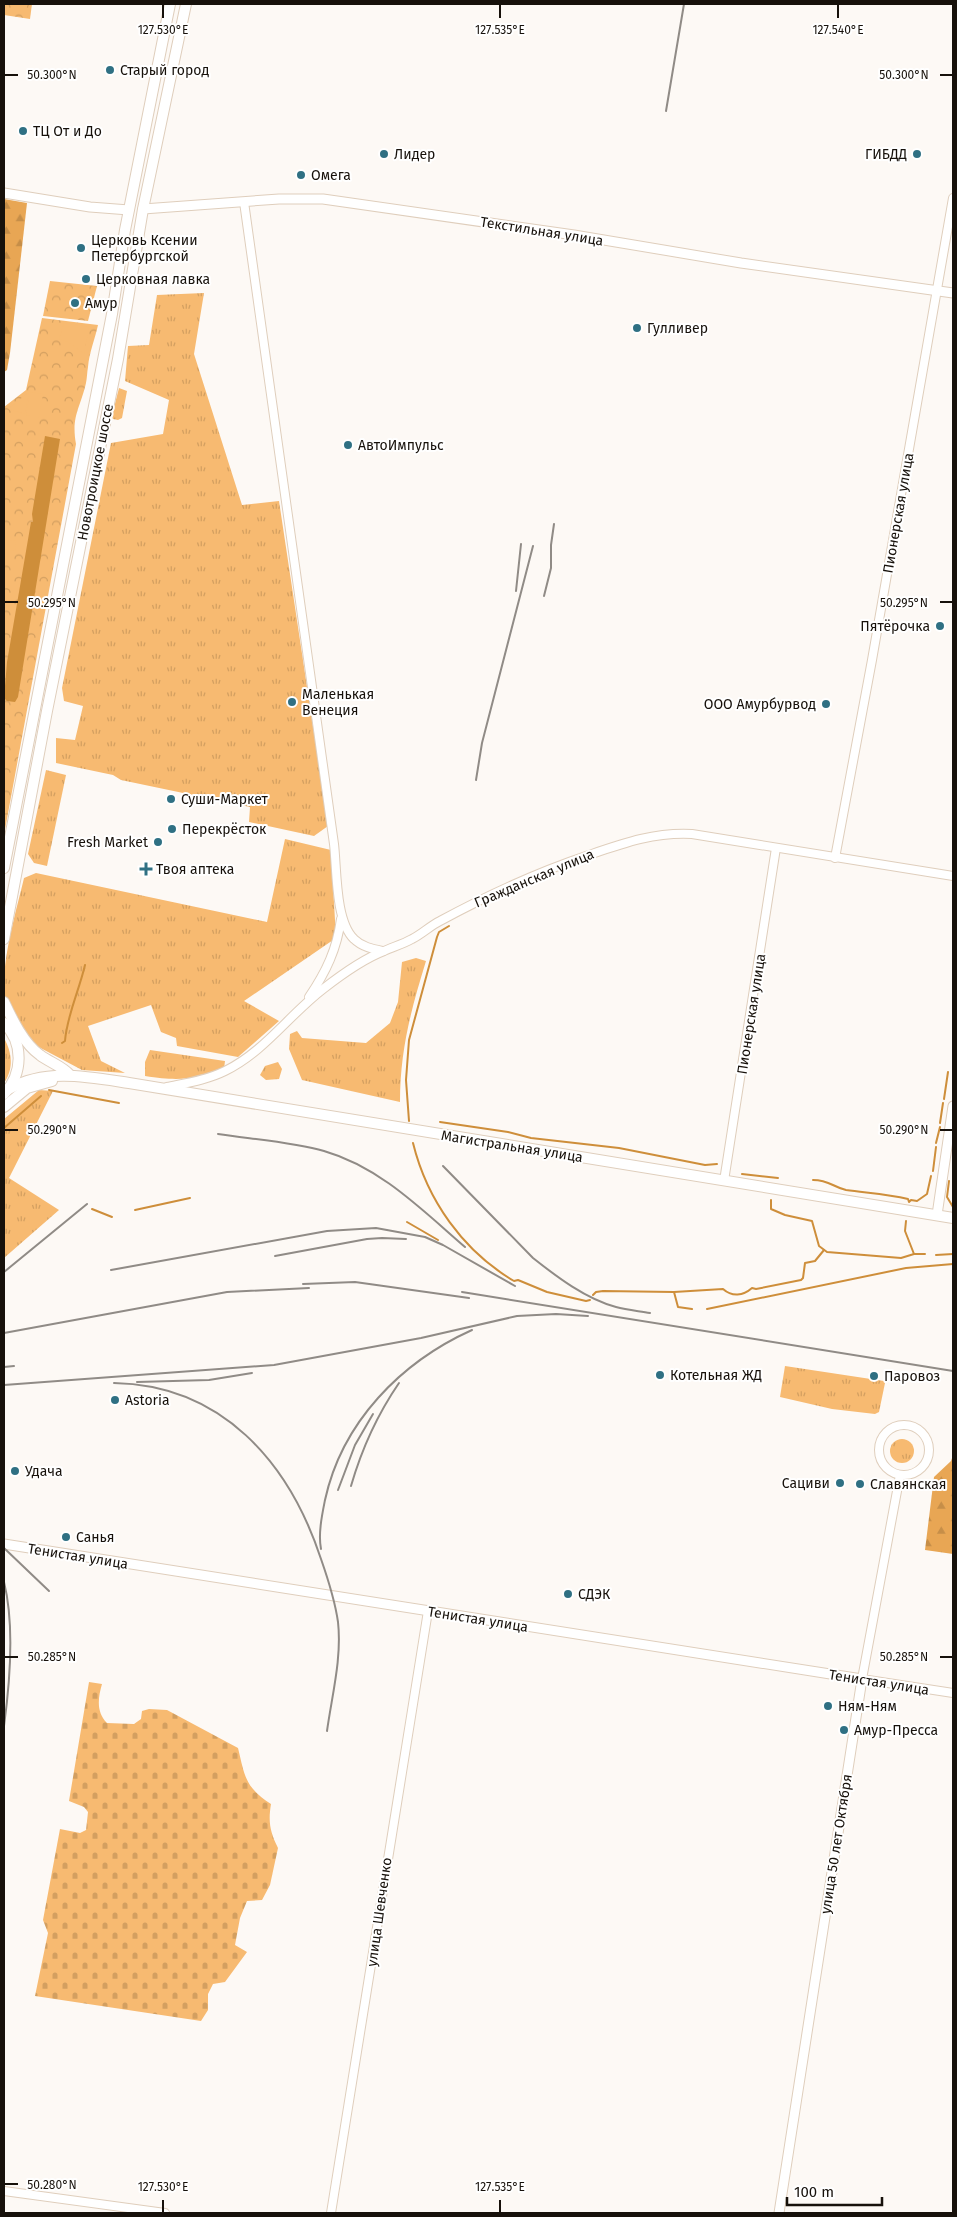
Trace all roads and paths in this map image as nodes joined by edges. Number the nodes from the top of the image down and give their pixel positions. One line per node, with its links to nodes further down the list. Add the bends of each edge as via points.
1 (170, 4): 7 (main road, Новотроицкое шоссе)
2 (186, 4): 6 (main road, Новотроицкое шоссе)
3 (4, 193): 7 (main road)
4 (953, 198): 8 (street, Пионерская улица)
5 (244, 202): 6 (main road, Текстильная улица); 8 (main road, Текстильная улица, via 304,198 331,200); 14 (street)
6 (144, 209): 7 (main road, Текстильная улица); 15 (main road, Новотроицкое шоссе, via 118,358 46,711)
7 (129, 210): 12 (main road, Новотроицкое шоссе, via 112,314)
8 (938, 292): 9 (main road, Текстильная улица); 11 (street, Пионерская улица)
9 (953, 293)
10 (776, 848): 11 (street, Гражданская улица); 16 (street, Гражданская улица, via 683,834 634,839 552,867); 26 (street, Пионерская улица)
11 (835, 858): 13 (street, Гражданская улица)
12 (4, 868)
13 (953, 876)
14 (342, 917): 16 (street, via 354,939 371,949); 18 (street, via 331,959)
15 (4, 939)
16 (383, 951): 18 (street, Гражданская улица, via 353,968)
17 (4, 1002): 21 (main road, via 33,1048)
18 (302, 1006): 22 (street, Гражданская улица, via 241,1062 202,1080)
19 (4, 1022): 20 (main road)
20 (18, 1046): 21 (main road); 23 (main road, via 16,1076)
21 (70, 1075): 22 (main road, Магистральная улица); 23 (main road, via 30,1079); 25 (main road, via 27,1088)
22 (165, 1088): 26 (main road, Магистральная улица)
23 (6, 1091)
24 (953, 1106): 27 (main road)
25 (4, 1107)
26 (724, 1181): 27 (main road, Магистральная улица)
27 (937, 1215): 28 (main road, Магистральная улица)
28 (953, 1218)
29 (900, 1475): 29 (street, via 918,1470 928,1454 924,1435 908,1425 889,1429 879,1446 883,1464); 32 (street, улица 50 лет Октября)
30 (4, 1544): 31 (main road, Тенистая улица)
31 (428, 1611): 32 (main road, Тенистая улица); 36 (street, улица Шевченко)
32 (862, 1679): 33 (street, Тенистая улица); 37 (main road, улица 50 лет Октября)
33 (953, 1693)
34 (4, 2191): 35 (street)
35 (165, 2213)
36 (331, 2213)
37 (779, 2213)

